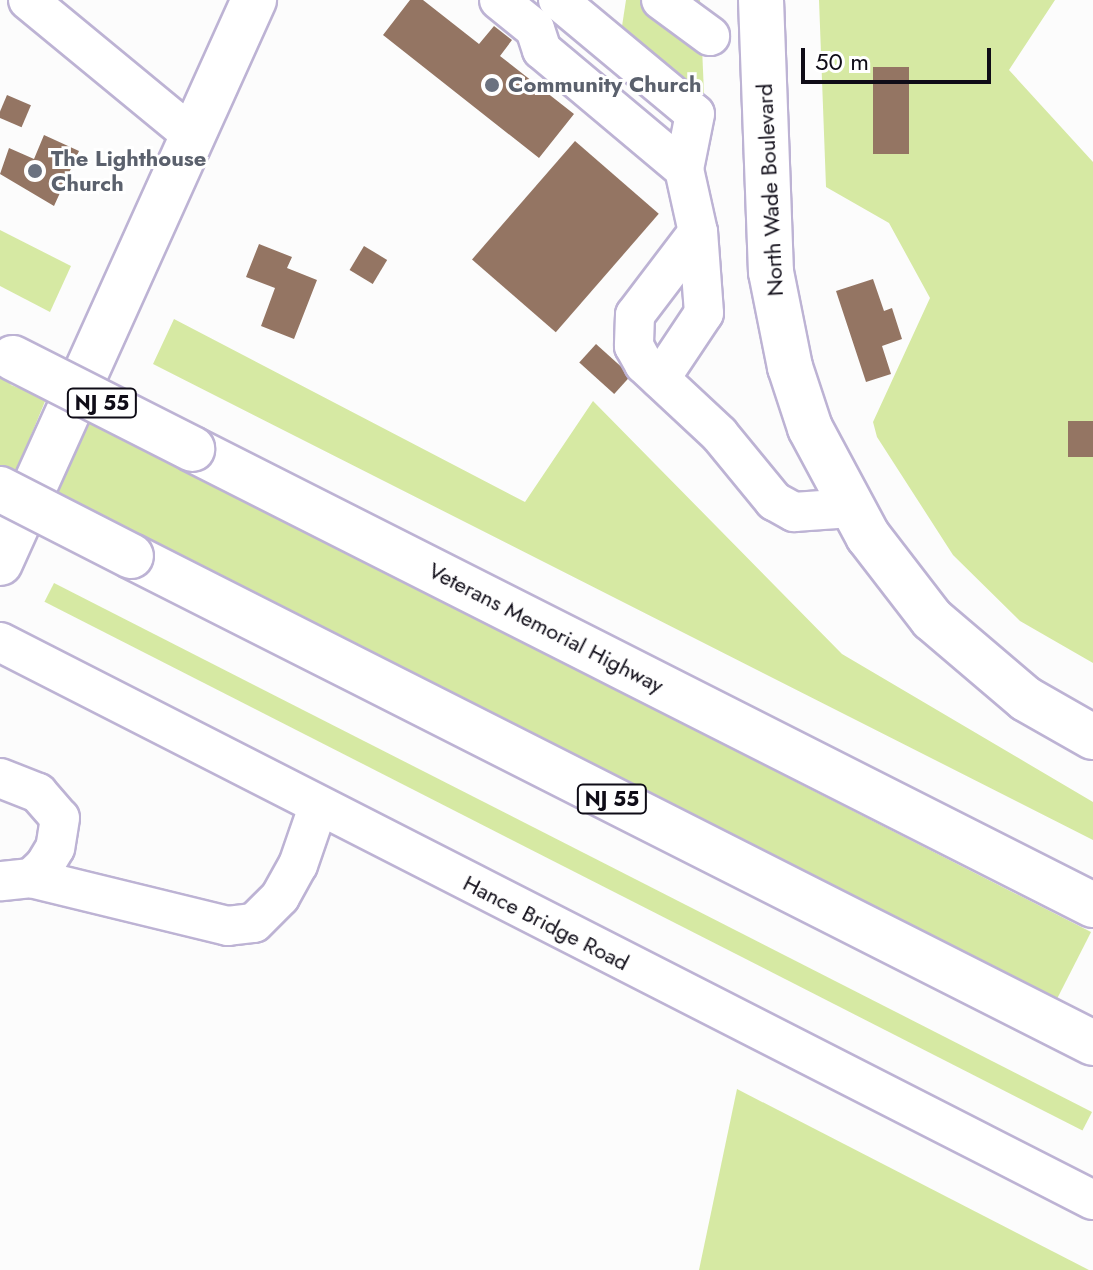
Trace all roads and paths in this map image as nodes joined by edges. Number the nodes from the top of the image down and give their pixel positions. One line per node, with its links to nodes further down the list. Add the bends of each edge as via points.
1 (28, 0): 8 (street)
2 (254, 0): 8 (main road)
3 (499, 0): 6 (street)
4 (661, 0): 7 (street)
5 (761, 0): 13 (main road, North Wade Boulevard, via 766,207 775,302 810,428)
6 (550, 11): 9 (street, via 542,50 684,169)
7 (710, 36)
8 (192, 135): 14 (main road)
9 (698, 232): 11 (street, via 704,313); 11 (street, via 635,315 634,346)
10 (6, 354): 20 (main road, Veterans Memorial Highway / NJ 55, bridge)
11 (660, 379): 13 (street, via 719,434 774,501 794,512)
12 (0, 489): 21 (main road, NJ 55, bridge)
13 (851, 508): 16 (main road, North Wade Boulevard, via 932,619 1026,699)
14 (0, 563)
15 (0, 642): 18 (street, Hance Bridge Road)
16 (1093, 737)
17 (0, 778): 19 (street, via 38,793 60,818 55,848)
18 (318, 807): 19 (street, via 298,865 280,897 254,923 228,926); 22 (street, Hance Bridge Road)
19 (15, 880)
20 (1093, 905)
21 (1093, 1043)
22 (1093, 1200)

